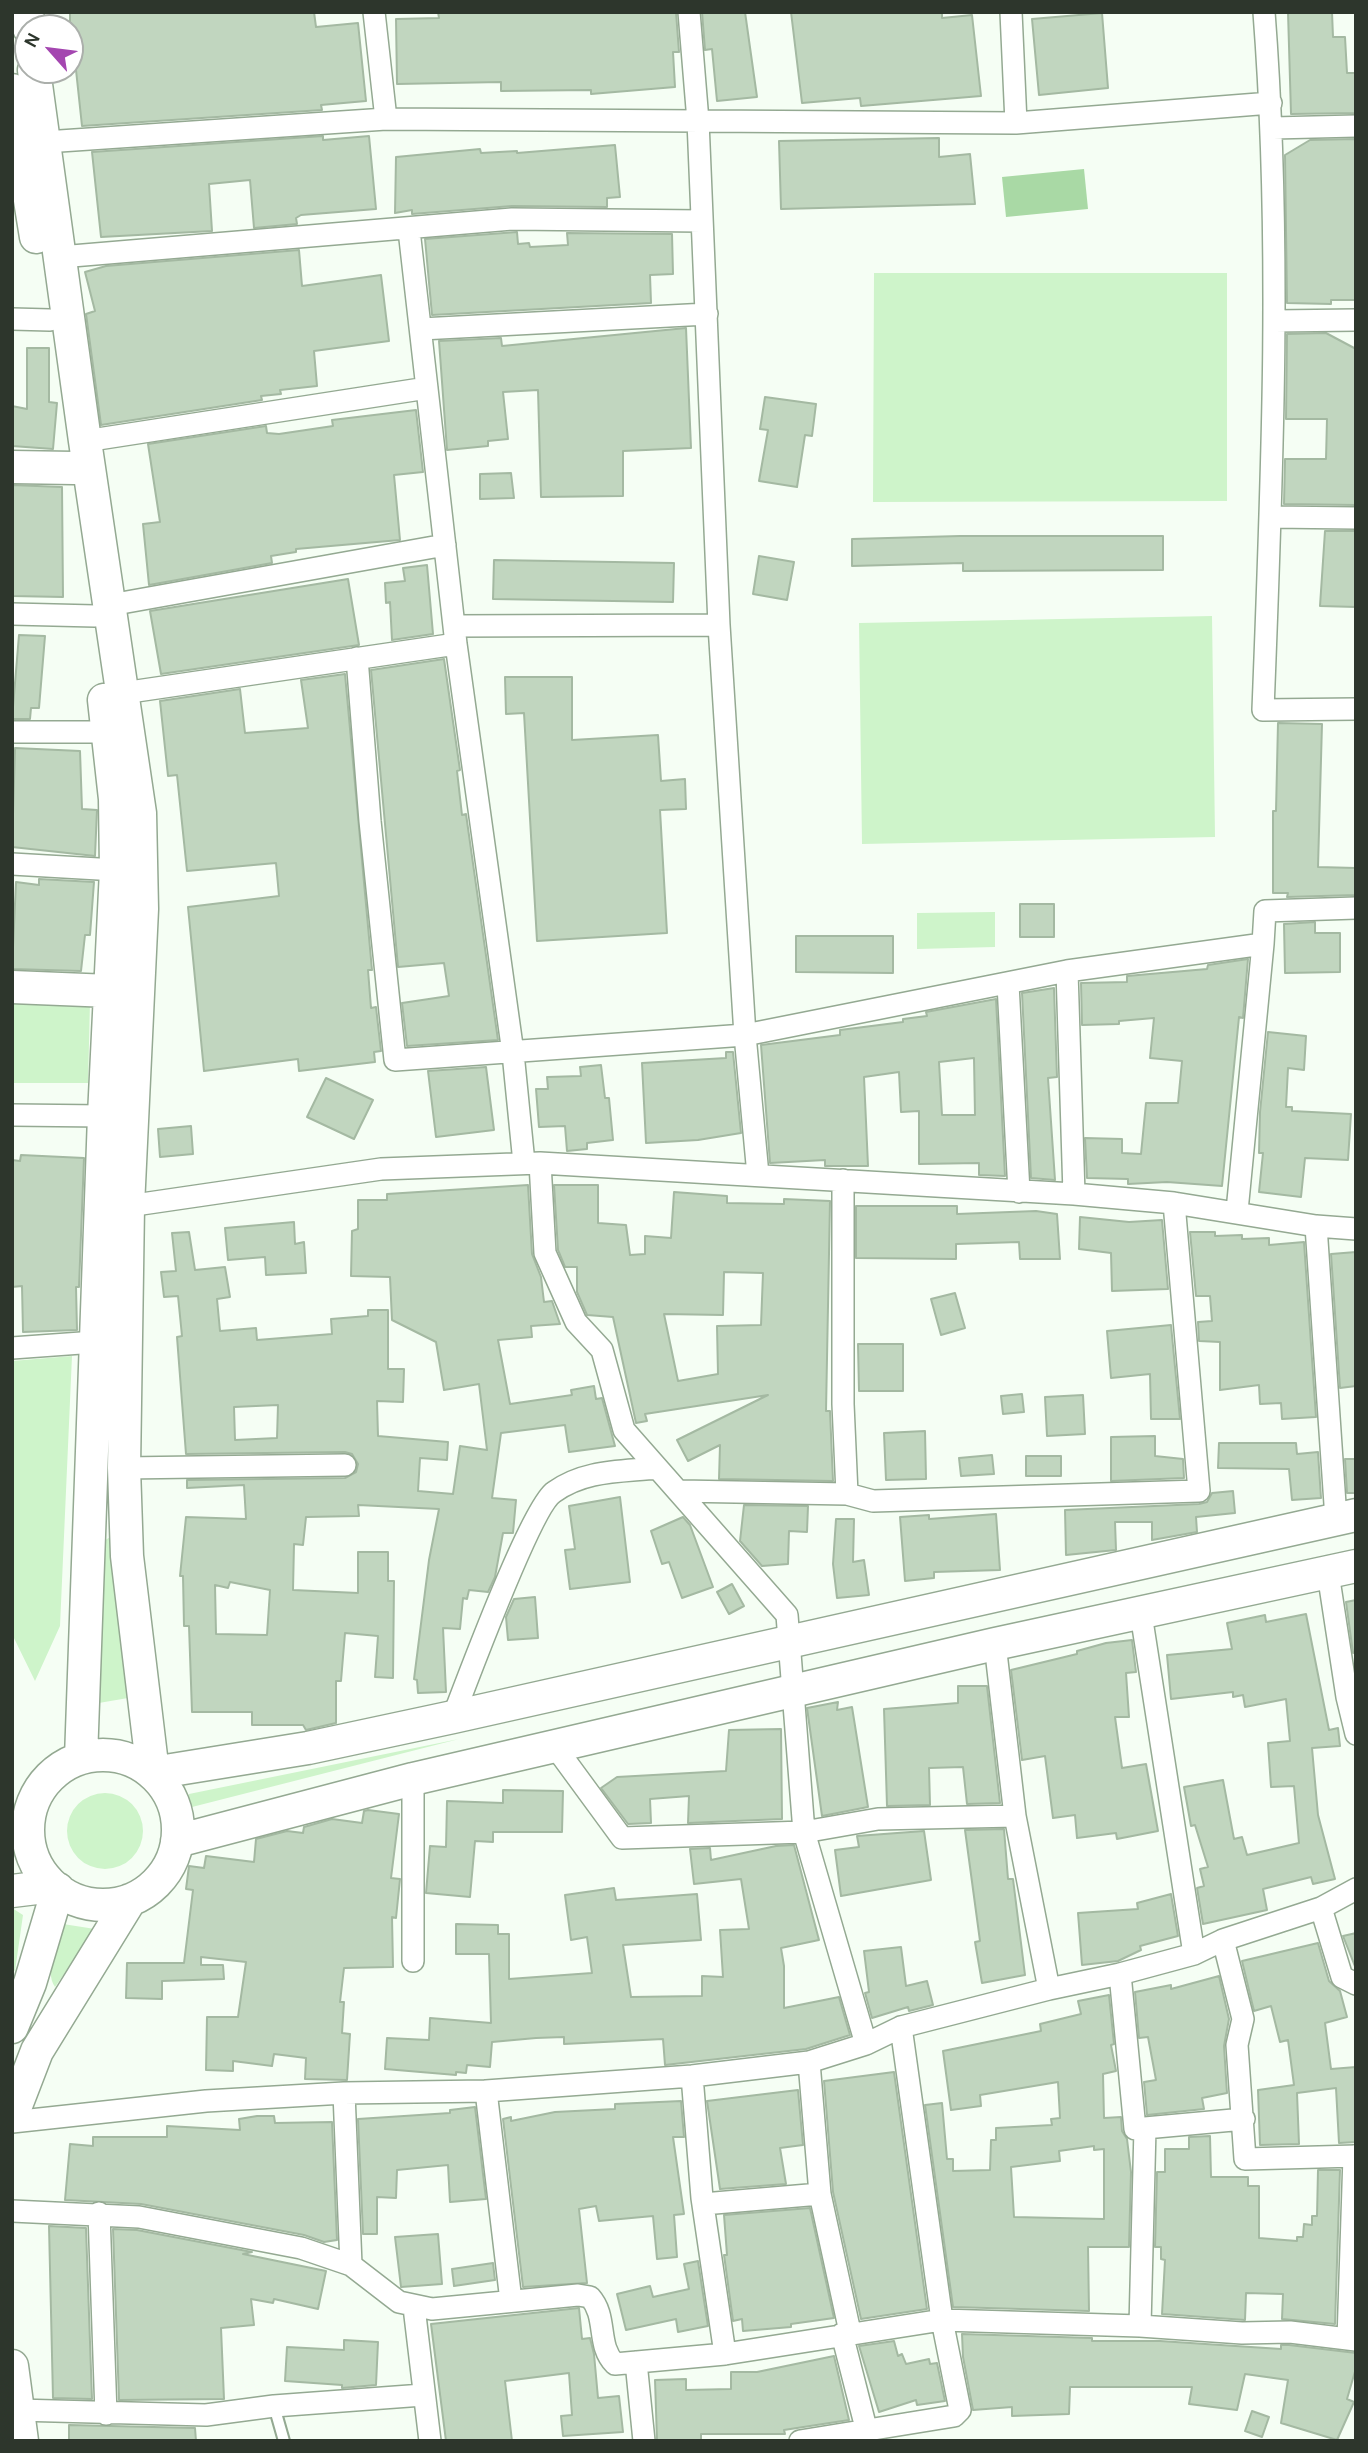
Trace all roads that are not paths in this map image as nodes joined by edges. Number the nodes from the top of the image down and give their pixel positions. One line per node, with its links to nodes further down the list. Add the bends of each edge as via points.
1 (374, 12): 8 (street)
2 (689, 12): 9 (street)
3 (1011, 12): 10 (street)
4 (1264, 12): 7 (street)
5 (36, 84): 13 (main road)
6 (12, 90): 14 (main road)
7 (1271, 103): 10 (street); 12 (street)
8 (386, 119): 9 (street); 13 (street)
9 (698, 121): 10 (street); 15 (street)
10 (1016, 123)
11 (1356, 126): 12 (street)
12 (1273, 128): 22 (street)
13 (45, 142): 17 (main road)
14 (21, 192): 20 (main road)
15 (701, 221): 16 (street, via 512,219); 18 (street)
16 (409, 230): 17 (street); 23 (street)
17 (60, 257): 25 (main road)
18 (707, 314): 23 (street); 32 (street)
19 (12, 319): 20 (street)
20 (50, 320): 25 (main road)
21 (1356, 320): 22 (street)
22 (1275, 321): 27 (street)
23 (421, 329): 24 (street)
24 (427, 388): 25 (street); 29 (street)
25 (79, 454): 26 (main road); 30 (main road)
26 (12, 467)
27 (1271, 517): 28 (street); 36 (street, via 1263,710)
28 (1356, 518)
29 (445, 545): 30 (street); 33 (street)
30 (102, 610): 31 (street); 35 (main road); 38 (main road)
31 (12, 614)
32 (719, 625): 33 (street); 47 (street)
33 (455, 635): 34 (street); 48 (street)
34 (357, 658): 35 (street); 48 (street, via 395,1060)
35 (123, 694): 57 (main road, via 140,813 142,909)
36 (1356, 709)
37 (12, 732): 38 (street)
38 (107, 732): 40 (main road, via 115,799)
39 (12, 864): 40 (street)
40 (116, 870): 46 (main road)
41 (1356, 908): 42 (street, via 1265,911)
42 (1263, 944): 43 (street); 58 (street)
43 (1067, 971): 44 (street); 55 (street)
44 (1008, 984): 47 (street); 54 (street)
45 (12, 987): 46 (main road)
46 (110, 991): 50 (main road)
47 (745, 1035): 48 (street); 52 (street)
48 (513, 1053): 51 (street)
49 (12, 1115): 50 (street)
50 (104, 1116): 61 (main road)
51 (532, 1163): 52 (street); 57 (street, via 381,1169); 65 (street, via 545,1253 576,1322 602,1350 624,1430)
52 (758, 1175): 53 (street)
53 (844, 1180): 54 (street); 67 (street)
54 (1019, 1192): 55 (street)
55 (1074, 1194): 56 (street)
56 (1174, 1203): 58 (street); 67 (street, via 1199,1491 873,1501)
57 (128, 1206): 64 (main road)
58 (1237, 1211): 59 (street)
59 (1316, 1226): 60 (street); 68 (street)
60 (1356, 1228)
61 (95, 1342): 62 (street); 77 (main road)
62 (12, 1348)
63 (345, 1465): 64 (street)
64 (124, 1468): 78 (main road, via 127,1556)
65 (656, 1468): 66 (street); 74 (street, via 584,1475 550,1494)
66 (680, 1491): 67 (street); 71 (street, via 787,1615)
67 (847, 1494)
68 (1346, 1517): 71 (main road)
69 (1342, 1569): 70 (main road); 75 (street, via 1347,1697)
70 (1141, 1614): 72 (main road); 90 (street)
71 (792, 1639): 73 (street); 74 (main road)
72 (995, 1644): 73 (main road); 81 (street)
73 (795, 1691): 76 (main road); 82 (street)
74 (453, 1717): 78 (main road, via 308,1748)
75 (1356, 1734)
76 (556, 1748): 79 (main road); 82 (street, via 621,1839)
77 (81, 1758): 78 (main road, via 119,1756); 80 (main road, via 54,1773)
78 (153, 1773): 83 (main road, via 173,1804)
79 (413, 1779): 83 (main road); 91 (street)
80 (18, 1816): 84 (main road, via 40,1870)
81 (1015, 1816): 82 (street, via 878,1819); 94 (street)
82 (804, 1832): 97 (street)
83 (177, 1841): 87 (main road, via 166,1870)
84 (55, 1888): 86 (main road); 87 (main road, via 92,1904); 95 (main road, via 30,1983)
85 (1356, 1889): 88 (street)
86 (12, 1891)
87 (130, 1900): 102 (main road, via 37,2050)
88 (1321, 1908): 89 (street); 93 (street, via 1342,1977)
89 (1223, 1940): 90 (street); 103 (street, via 1243,2020 1237,2045)
90 (1194, 1954): 92 (street)
91 (413, 1961)
92 (1121, 1974): 94 (street); 105 (street, via 1135,2129)
93 (1356, 1984)
94 (1049, 1989): 96 (street)
95 (13, 2018)
96 (901, 2027): 97 (street); 115 (street)
97 (866, 2044): 98 (street)
98 (809, 2062): 99 (street); 107 (street)
99 (692, 2076): 100 (street); 108 (street)
100 (486, 2091): 101 (street); 113 (street)
101 (344, 2093): 104 (street); 112 (street)
102 (12, 2116)
103 (1244, 2119): 105 (street); 106 (street, via 1245,2159)
104 (12, 2122)
105 (1145, 2128): 116 (street)
106 (1355, 2156): 111 (street)
107 (820, 2193): 108 (street); 117 (street)
108 (703, 2204): 119 (street)
109 (12, 2211): 110 (street)
110 (99, 2213): 112 (street, via 302,2248); 125 (street)
111 (1354, 2237): 118 (street)
112 (351, 2265): 114 (street, via 399,2302)
113 (511, 2301): 114 (street); 120 (street, via 590,2297 600,2308 605,2354 615,2364)
114 (414, 2307): 122 (street)
115 (942, 2320): 116 (street); 117 (street); 126 (street, via 960,2410 954,2416)
116 (1140, 2326): 118 (street, via 1290,2332)
117 (846, 2333): 119 (street); 126 (street)
118 (1352, 2340)
119 (725, 2354): 120 (street)
120 (636, 2362): 130 (street)
121 (12, 2366): 124 (main road)
122 (423, 2395): 123 (street); 129 (street)
123 (274, 2406): 125 (street, via 205,2415); 128 (lane)
124 (17, 2410): 125 (street); 127 (main road)
125 (106, 2414)
126 (878, 2434): 131 (street)
127 (22, 2441)
128 (284, 2441)
129 (430, 2441)
130 (644, 2441)
131 (800, 2441)

